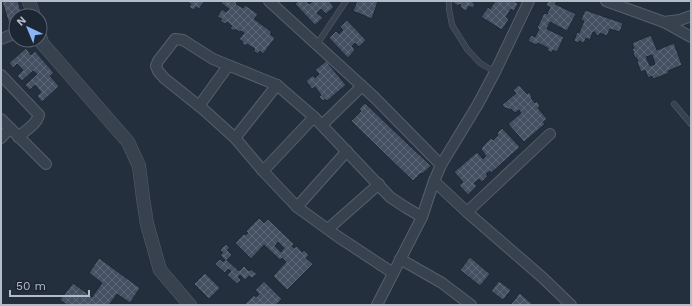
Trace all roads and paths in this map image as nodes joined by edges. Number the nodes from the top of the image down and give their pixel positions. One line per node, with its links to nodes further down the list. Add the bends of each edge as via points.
1 (269, 1): 9 (street)
2 (346, 1): 9 (lane)
3 (449, 1): 12 (lane, via 452,25 467,49 480,64)
4 (529, 1): 12 (street)
5 (606, 1): 7 (street)
6 (691, 16): 7 (street)
7 (664, 22): 8 (street)
8 (691, 37)
9 (317, 44): 15 (street)
10 (46, 48): 39 (street, via 128,142 139,166 147,224 160,270)
11 (228, 66): 14 (street); 17 (street); 17 (street, via 183,40 176,39 165,51 156,66 158,71)
12 (495, 72): 29 (street)
13 (1, 75): 24 (street, via 39,115 38,119)
14 (277, 84): 18 (street); 26 (street)
15 (362, 86): 21 (street); 29 (street)
16 (674, 104): 20 (lane)
17 (199, 106): 26 (street)
18 (314, 117): 21 (street); 30 (street)
19 (1, 119): 22 (street)
20 (691, 124)
21 (322, 125): 27 (street)
22 (10, 128): 24 (street); 25 (street)
23 (550, 134): 34 (street)
24 (18, 137): 28 (street)
25 (1, 138)
26 (235, 138): 30 (street)
27 (347, 151): 32 (street); 33 (street)
28 (46, 164)
29 (441, 166): 31 (street)
30 (263, 171): 33 (street)
31 (434, 181): 34 (street); 35 (street)
32 (379, 184): 35 (street, via 390,197); 36 (street)
33 (297, 207): 36 (street)
34 (467, 212): 42 (street)
35 (422, 217): 37 (street)
36 (328, 229): 38 (street)
37 (400, 259): 38 (street); 41 (street)
38 (393, 273): 40 (street)
39 (190, 305)
40 (377, 305)
41 (471, 305)
42 (571, 305)

